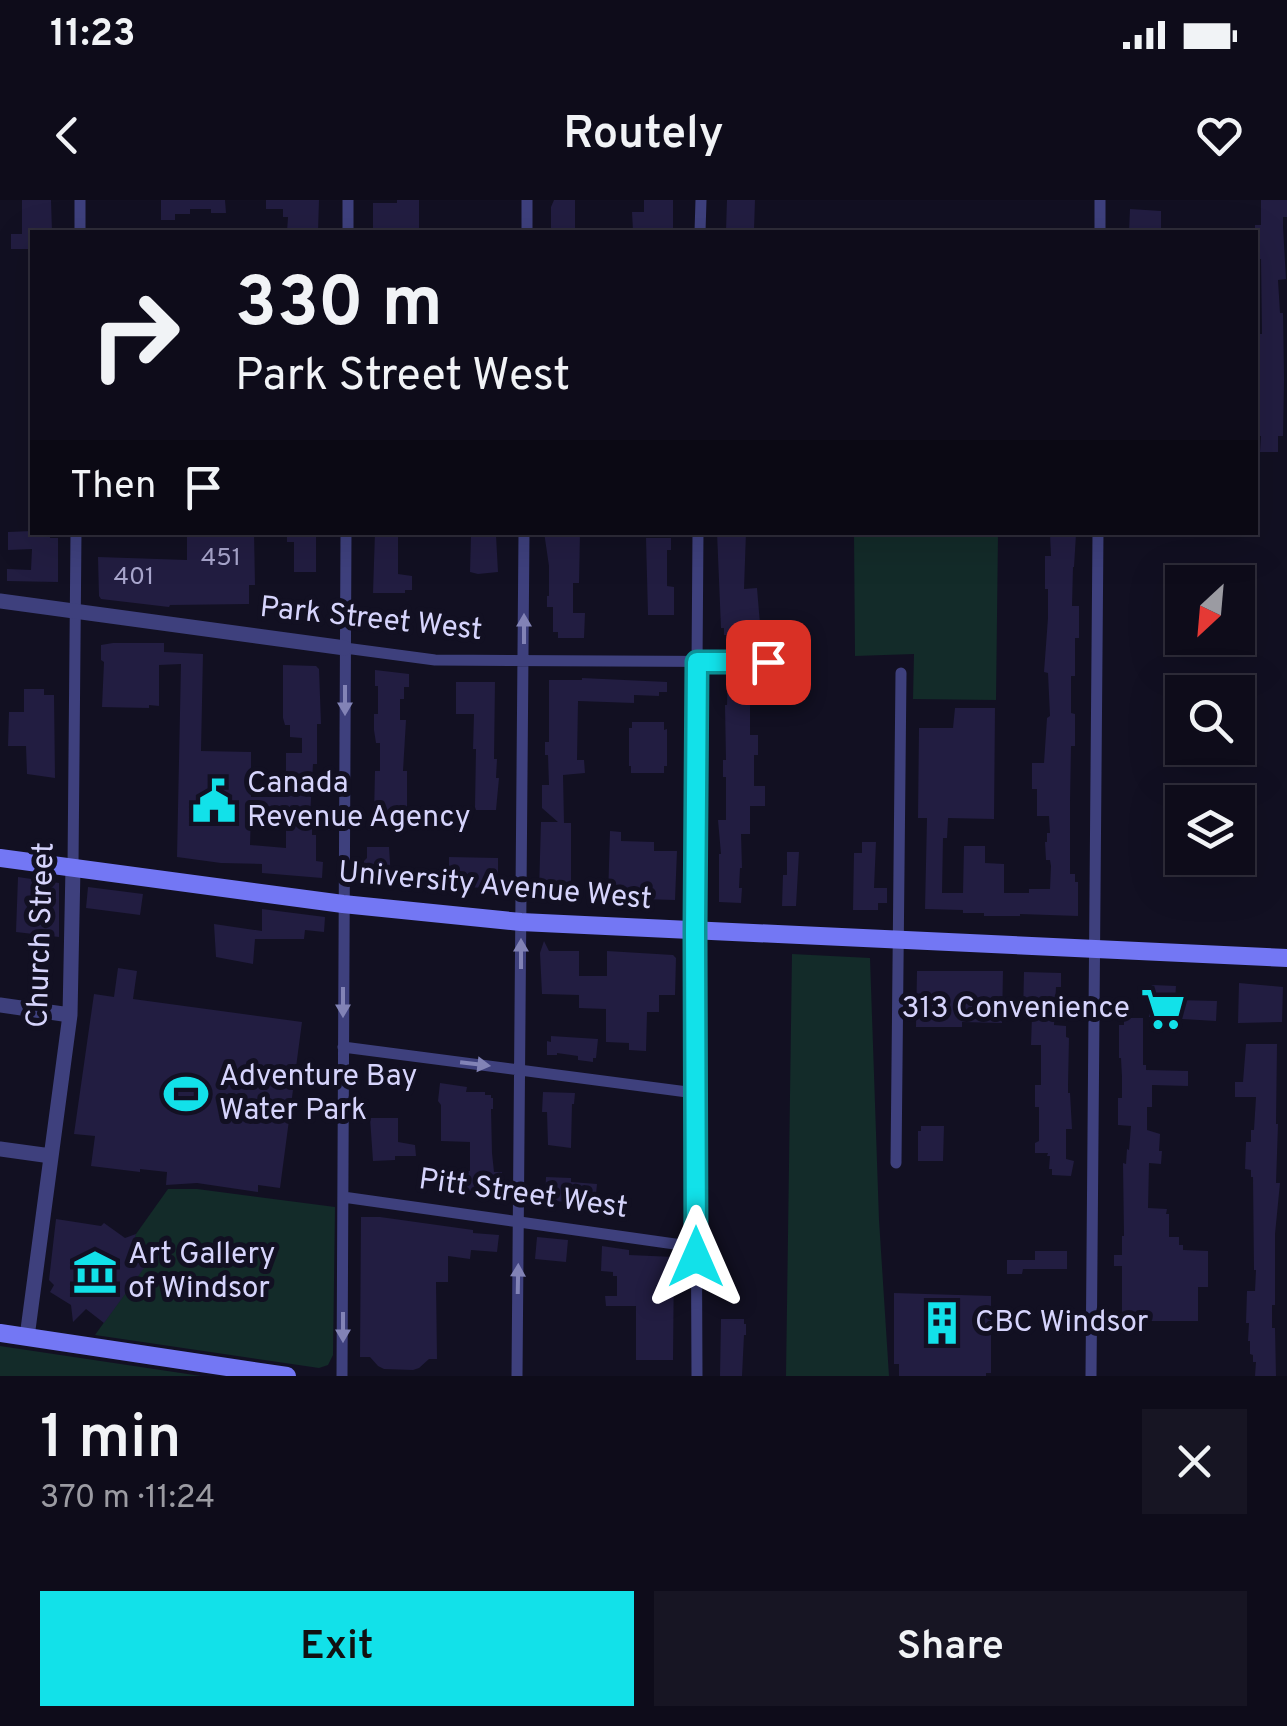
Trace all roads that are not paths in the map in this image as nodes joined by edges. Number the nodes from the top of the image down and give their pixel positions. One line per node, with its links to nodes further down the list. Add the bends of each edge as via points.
1 (80, 200): 6 (street)
2 (348, 200): 7 (street)
3 (527, 200): 8 (street)
4 (701, 200): 9 (street)
5 (1100, 200): 10 (street)
6 (80, 230)
7 (348, 230)
8 (527, 230)
9 (700, 230)
10 (1100, 230)
11 (76, 535): 17 (street, Church Street)
12 (346, 535): 18 (street)
13 (524, 535): 19 (street, one-way to 13)
14 (698, 535): 20 (street)
15 (1098, 535): 29 (street)
16 (0, 601): 17 (street, Park Street West)
17 (76, 611): 18 (street, Park Street West); 24 (street, Church Street)
18 (345, 648): 19 (street, Park Street West, via 435,660); 25 (street, one-way to 25)
19 (523, 660): 20 (street, Park Street West); 26 (street)
20 (697, 662): 21 (street, Park Street West); 27 (street)
21 (798, 662)
22 (901, 674): 28 (street)
23 (0, 858): 24 (main road, University Avenue West)
24 (72, 868): 25 (main road, University Avenue West); 32 (street, Church Street)
25 (344, 904): 26 (main road, University Avenue West); 33 (street, one-way to 33)
26 (522, 922): 27 (main road, University Avenue West); 34 (street, one-way to 26)
27 (695, 930): 28 (main road, University Avenue West); 35 (street)
28 (898, 939): 29 (main road, University Avenue West); 38 (street)
29 (1095, 949): 30 (main road, University Avenue West); 48 (street)
30 (1287, 958)
31 (0, 1005): 32 (street)
32 (70, 1015): 37 (street, Church Street)
33 (343, 1047): 34 (street, one-way to 34); 39 (street)
34 (520, 1070): 35 (street); 40 (street)
35 (696, 1093): 41 (street)
36 (0, 1149): 37 (street)
37 (51, 1156): 43 (street, Church Street)
38 (896, 1163)
39 (343, 1198): 40 (street, Pitt Street West); 45 (street, one-way to 45)
40 (518, 1222): 41 (street, Pitt Street West); 46 (street, one-way to 40)
41 (696, 1247): 47 (street)
42 (0, 1333): 43 (main road)
43 (27, 1337): 44 (main road)
44 (286, 1376)
45 (342, 1376)
46 (517, 1376)
47 (697, 1376)
48 (1092, 1376)

